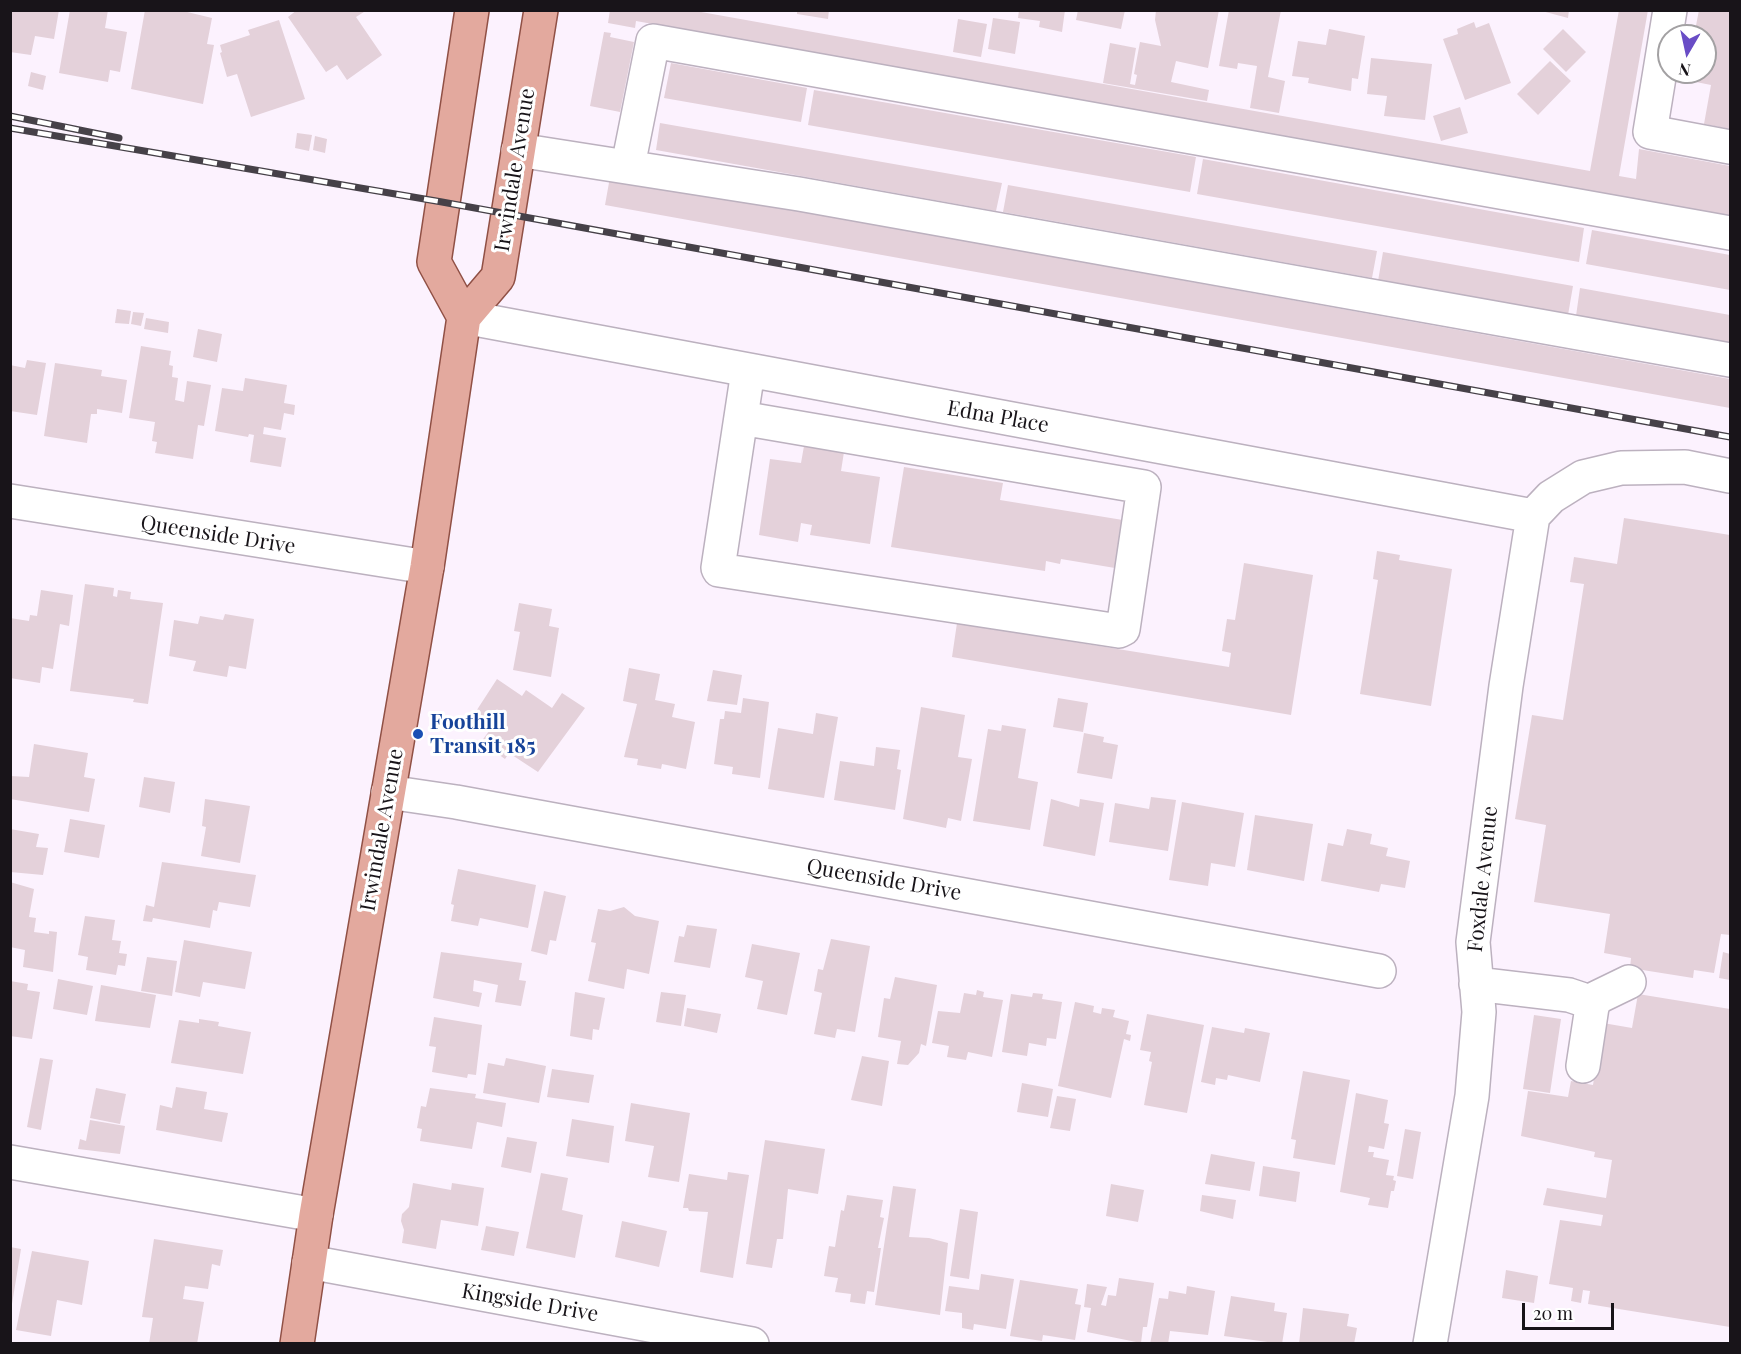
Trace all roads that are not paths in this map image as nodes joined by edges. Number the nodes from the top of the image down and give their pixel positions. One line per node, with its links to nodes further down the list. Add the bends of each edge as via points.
1 (472, 10): 8 (main road, via 434,262)
2 (541, 10): 5 (main road, Irwindale Avenue)
3 (1670, 10): 4 (street, via 1650,132)
4 (1731, 147)
5 (519, 150): 6 (street); 8 (main road, Irwindale Avenue, via 498,277)
6 (628, 166): 7 (street, via 652,41); 9 (street)
7 (1731, 233)
8 (464, 317): 10 (street, Edna Place); 15 (main road, Irwindale Avenue)
9 (1731, 360)
10 (748, 371): 11 (street); 14 (street, Edna Place)
11 (741, 418): 11 (street, via 719,570 1123,629 1144,487)
12 (1731, 476): 14 (street, via 1684,467 1621,468 1583,477 1551,497)
13 (10, 501): 15 (street, Queenside Drive)
14 (1533, 516): 19 (street, Foxdale Avenue, via 1506,686 1473,942)
15 (427, 567): 16 (main road, Irwindale Avenue)
16 (388, 792): 17 (street, Queenside Drive); 23 (main road, Irwindale Avenue)
17 (1379, 971)
18 (1629, 982): 20 (street, via 1602,993)
19 (1476, 984): 20 (street, via 1569,995); 27 (street, Foxdale Avenue, via 1479,1012 1472,1096)
20 (1592, 1007): 21 (street)
21 (1583, 1066)
22 (10, 1162): 23 (street)
23 (316, 1215): 24 (main road, Irwindale Avenue)
24 (309, 1262): 25 (main road, Irwindale Avenue); 26 (street, Kingside Drive)
25 (297, 1344)
26 (752, 1344)
27 (1430, 1344)

